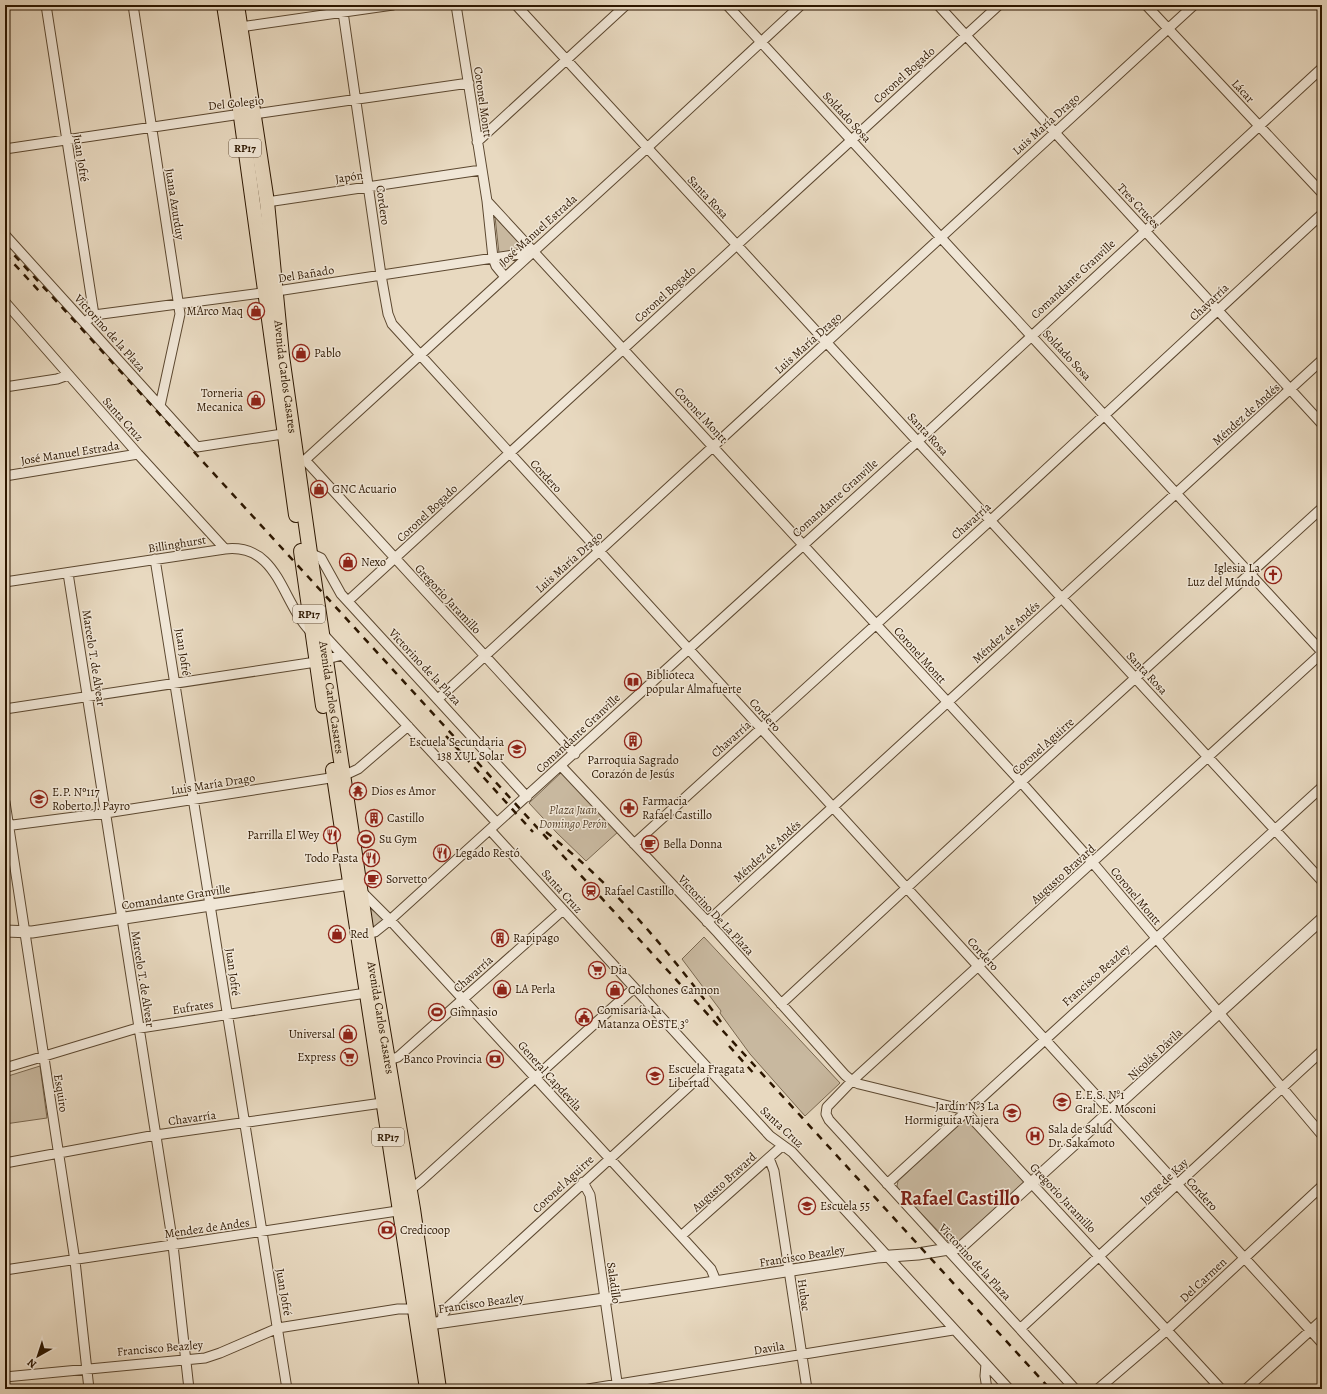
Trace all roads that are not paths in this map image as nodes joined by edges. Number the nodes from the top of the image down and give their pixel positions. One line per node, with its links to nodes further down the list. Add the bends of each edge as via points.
1 (46, 5): 28 (street, Juan Jofré)
2 (133, 5): 26 (street, Juana Azurduy)
3 (224, 5): 24 (main road, Avenida Carlos Casares / RP17)
4 (237, 5): 16 (main road, Avenida Carlos Casares / RP17)
5 (393, 5): 15 (street)
6 (456, 5): 22 (street, Coronel Montt)
7 (516, 5): 20 (street, Santa Rosa)
8 (626, 5): 20 (street)
9 (727, 5): 19 (street, Soldado Sosa)
10 (801, 5): 19 (street, José Manuel Estrada)
11 (938, 5): 18 (street, Tres Cruces)
12 (999, 5): 18 (street, Coronel Bogado)
13 (1146, 5): 17 (street, Lácar)
14 (1194, 5): 17 (street, Luis María Drago)
15 (342, 9): 16 (street); 23 (street, Cordero)
16 (240, 27): 24 (main road, Avenida Carlos Casares / RP17)
17 (1168, 29): 25 (street, Lácar); 27 (street, Luis María Drago)
18 (966, 35): 27 (street, Tres Cruces); 29 (street, Coronel Bogado)
19 (761, 42): 29 (street, Soldado Sosa); 31 (street, José Manuel Estrada)
20 (566, 60): 30 (street); 31 (street, Santa Rosa)
21 (1322, 68): 25 (street, Comandante Granville)
22 (469, 83): 23 (street, Del Colegio); 30 (street, Coronel Montt)
23 (355, 98): 24 (street, Del Colegio); 34 (street, Cordero)
24 (247, 114): 26 (street, Del Colegio); 37 (main road, Avenida Carlos Casares / RP17); 47 (main road, Avenida Carlos Casares / RP17)
25 (1259, 125): 35 (street, Lácar); 39 (street, Comandante Granville)
26 (151, 126): 28 (street, Del Colegio); 49 (street, Juana Azurduy)
27 (1055, 133): 39 (street, Tres Cruces); 41 (street, Luis María Drago)
28 (66, 140): 32 (street, Del Colegio); 51 (street, Juan Jofré)
29 (851, 140): 41 (street, Soldado Sosa); 42 (street, Coronel Bogado)
30 (477, 142): 33 (street, Coronel Montt)
31 (647, 148): 42 (street, Santa Rosa); 43 (street, José Manuel Estrada)
32 (5, 149)
33 (481, 170): 34 (street, Japón); 36 (street, Coronel Montt)
34 (368, 186): 37 (street, Japón); 45 (street, Cordero)
35 (1322, 193)
36 (487, 201): 43 (street, Coronel Montt); 44 (street, Coronel Montt)
37 (267, 202): 47 (main road, Avenida Carlos Casares / RP17)
38 (1322, 214): 50 (street, Chavarría)
39 (1145, 230): 50 (street, Tres Cruces); 53 (street, Comandante Granville)
40 (5, 235): 52 (street, Victorino de la Plaza)
41 (941, 236): 53 (street, Soldado Sosa); 54 (street, Luis María Drago)
42 (737, 245): 54 (street, Santa Rosa); 55 (street, Coronel Bogado)
43 (533, 252): 44 (street, Del Bañado); 46 (street, José Manuel Estrada); 55 (street, Coronel Montt)
44 (493, 258): 45 (street, Del Bañado); 46 (street, Coronel Montt)
45 (381, 275): 47 (street, Del Bañado); 56 (street, Cordero, via 389,319)
46 (505, 276): 56 (street, José Manuel Estrada)
47 (271, 292): 49 (street, Del Bañado); 64 (main road, Avenida Carlos Casares / RP17)
48 (5, 302): 58 (street, Santa Cruz)
49 (179, 305): 51 (street, Del Bañado); 61 (street, Juana Azurduy, via 179,320)
50 (1218, 310): 60 (street, Tres Cruces); 62 (street, Chavarría)
51 (94, 315): 52 (street)
52 (85, 322): 61 (street, Victorino de la Plaza)
53 (1032, 335): 62 (street, Soldado Sosa); 65 (street, Comandante Granville)
54 (827, 342): 65 (street, Santa Rosa); 66 (street, Luis María Drago)
55 (622, 348): 66 (street, Coronel Montt); 67 (street, Coronel Bogado)
56 (419, 355): 67 (street, Cordero); 69 (street, José Manuel Estrada)
57 (1322, 360): 60 (street, Méndez de Andés)
58 (68, 375): 59 (street); 68 (street, Santa Cruz)
59 (5, 387)
60 (1290, 389): 63 (street, Tres Cruces); 71 (street, Méndez de Andés)
61 (160, 406): 64 (street, Victorino de la Plaza, via 197,447)
62 (1105, 414): 71 (street, Soldado Sosa); 73 (street, Chavarría)
63 (1322, 424)
64 (288, 433): 69 (main road, Avenida Carlos Casares / RP17)
65 (918, 441): 73 (street, Santa Rosa); 74 (street, Comandante Granville)
66 (713, 445): 74 (street, Coronel Montt); 76 (street, Luis María Drago)
67 (509, 453): 76 (street, Cordero); 79 (street, Coronel Bogado)
68 (138, 454): 70 (street, José Manuel Estrada); 75 (street, Santa Cruz)
69 (297, 462): 77 (main road, Avenida Carlos Casares / RP17); 79 (street, Gregorio Jaramillo); 86 (main road, Avenida Carlos Casares / RP17)
70 (5, 476)
71 (1177, 493): 81 (street, Soldado Sosa); 83 (street, Méndez de Andés)
72 (1322, 508): 81 (street, Coronel Aguirre)
73 (991, 520): 83 (street, Santa Rosa); 85 (street, Chavarría)
74 (803, 544): 85 (street, Coronel Montt); 87 (street, Comandante Granville)
75 (225, 549): 78 (street, Billinghurst); 86 (street, Billinghurst, via 243,548 265,561 302,621)
76 (600, 551): 87 (street, Cordero); 90 (street, Luis María Drago)
77 (310, 552): 84 (street, Victorino de la Plaza, via 321,558 341,594); 86 (main road, Avenida Carlos Casares / RP17)
78 (156, 559): 80 (street, Billinghurst); 93 (street, Juan Jofré)
79 (394, 559): 84 (street, Coronel Bogado); 90 (street, Gregorio Jaramillo)
80 (68, 573): 82 (street, Billinghurst); 94 (street, Marcelo T. de Alvear)
81 (1250, 574): 88 (street, Soldado Sosa); 92 (street, Coronel Aguirre)
82 (5, 582)
83 (1062, 598): 92 (street, Santa Rosa); 96 (street, Méndez de Andés)
84 (348, 601): 95 (street, Victorino de la Plaza)
85 (875, 623): 96 (street, Coronel Montt); 99 (street, Chavarría)
86 (318, 634): 89 (street); 91 (main road, Avenida Carlos Casares / RP17)
87 (688, 648): 99 (street, Cordero); 100 (street, Comandante Granville)
88 (1322, 653): 101 (street, Augusto Bravard)
89 (342, 655): 91 (street); 98 (street)
90 (484, 656): 95 (street, Luis María Drago); 100 (street, Gregorio Jaramillo)
91 (321, 661): 93 (street); 103 (main road, Avenida Carlos Casares / RP17)
92 (1136, 679): 101 (street, Santa Rosa); 104 (street, Coronel Aguirre)
93 (176, 683): 94 (street); 107 (street, Juan Jofré)
94 (88, 698): 97 (street); 110 (street, Marcelo T. de Alvear)
95 (438, 699): 106 (street, Victorino de la Plaza)
96 (947, 703): 104 (street, Coronel Montt); 109 (street, Méndez de Andés)
97 (5, 709)
98 (408, 726): 103 (street, Luis María Drago, via 358,769); 111 (street)
99 (761, 728): 109 (street, Cordero); 115 (street, Chavarría)
100 (575, 754): 102 (street, Comandante Granville)
101 (1208, 757): 114 (street, Santa Rosa); 116 (street, Augusto Bravard)
102 (561, 766): 106 (street, Comandante Granville); 115 (street, Victorino De La Plaza)
103 (339, 777): 107 (street, Luis María Drago); 118 (main road, Avenida Carlos Casares / RP17)
104 (1021, 782): 116 (street, Coronel Montt); 119 (street, Coronel Aguirre)
105 (1322, 787): 114 (street, Francisco Beazley)
106 (527, 797): 111 (street, Comandante Granville)
107 (194, 798): 110 (street, Luis María Drago); 120 (street, Juan Jofré)
108 (5, 802): 112 (street, Esquiro)
109 (833, 807): 119 (street, Cordero); 125 (street, Méndez de Andés)
110 (106, 813): 112 (street, Luis María Drago); 122 (street, Marcelo T. de Alvear)
111 (498, 823): 113 (street, Comandante Granville)
112 (7, 827): 127 (street, Esquiro)
113 (490, 830): 121 (street, Santa Cruz); 124 (street, Comandante Granville)
114 (1274, 830): 117 (street, Santa Rosa); 129 (street, Francisco Beazley)
115 (634, 844): 125 (street, Victorino De La Plaza)
116 (1093, 863): 129 (street, Coronel Montt); 130 (street, Augusto Bravard)
117 (1322, 881)
118 (355, 888): 120 (street, Comandante Granville); 124 (street, General Capdevila); 128 (main road, Avenida Carlos Casares / RP17)
119 (907, 888): 130 (street, Cordero); 134 (street, Coronel Aguirre)
120 (211, 905): 122 (street, Comandante Granville); 135 (street, Juan Jofré)
121 (563, 910): 131 (street, Santa Cruz); 133 (street, Chavarría)
122 (122, 918): 127 (street, Comandante Granville); 137 (street, Marcelo T. de Alvear)
123 (1322, 919): 136 (street, Nicolás Dávila)
124 (390, 920): 128 (street, Comandante Granville, via 375,932); 133 (street, General Capdevila)
125 (707, 922): 134 (street, Victorino De La Plaza)
126 (5, 932): 127 (street, Comandante Granville)
127 (25, 932): 140 (street, Esquiro)
128 (362, 935): 132 (main road, Avenida Carlos Casares / RP17); 141 (main road, Avenida Carlos Casares / RP17)
129 (1156, 939): 136 (street, Coronel Montt); 138 (street, Francisco Beazley)
130 (979, 967): 138 (street, Cordero); 145 (street, Augusto Bravard)
131 (633, 988): 143 (street, Santa Cruz); 144 (street)
132 (366, 993): 135 (street, Eufrates); 141 (main road, Avenida Carlos Casares / RP17)
133 (463, 999): 141 (street, Chavarría, via 398,1057); 144 (street, General Capdevila)
134 (781, 1004): 145 (street, Victorino De La Plaza)
135 (227, 1013): 137 (street, Eufrates); 151 (street, Juan Jofré)
136 (1219, 1013): 146 (street, Coronel Montt); 149 (street, Nicolás Dávila)
137 (139, 1028): 140 (street, Eufrates); 152 (street, Marcelo T. de Alvear)
138 (1044, 1039): 148 (street, Francisco Beazley); 149 (street, Cordero)
139 (1322, 1051): 146 (street, Jorge de Kay)
140 (43, 1056): 142 (street, Eufrates); 155 (street, Esquiro)
141 (382, 1062): 147 (main road, Avenida Carlos Casares / RP17); 164 (main road, Avenida Carlos Casares / RP17)
142 (5, 1068)
143 (708, 1069): 154 (street, Santa Cruz); 157 (street, Coronel Aguirre)
144 (535, 1078): 157 (street, General Capdevila); 164 (street)
145 (852, 1081): 148 (street, Gregorio Jaramillo); 150 (street, Augusto Bravard, via 829,1103)
146 (1282, 1087): 153 (street, Coronel Montt); 162 (street, Jorge de Kay)
147 (382, 1103): 151 (street, Chavarría); 164 (main road, Avenida Carlos Casares / RP17)
148 (966, 1112): 160 (street, Gregorio Jaramillo); 161 (street, Francisco Beazley)
149 (1111, 1112): 160 (street, Nicolás Dávila); 162 (street, Cordero)
150 (826, 1114): 161 (street, Victorino de la Plaza)
151 (245, 1123): 152 (street, Chavarría); 166 (street, Juan Jofré)
152 (156, 1135): 155 (street, Chavarría); 168 (street, Marcelo T. de Alvear)
153 (1322, 1135)
154 (782, 1146): 156 (street, Augusto Bravard); 170 (street, Santa Cruz, via 792,1152)
155 (58, 1153): 158 (street, Chavarría); 173 (street, Esquiro)
156 (769, 1158): 167 (street, Augusto Bravard); 175 (street, Hubac, via 774,1171)
157 (609, 1159): 159 (street, Coronel Aguirre); 167 (street, General Capdevila)
158 (5, 1164)
159 (583, 1182): 177 (street, Saladillo, via 590,1195); 180 (street, Coronel Aguirre, via 449,1306)
160 (1033, 1183): 169 (street, Nicolás Dávila, via 966,1244); 171 (street, Gregorio Jaramillo)
161 (887, 1184): 169 (street, Victorino de la Plaza)
162 (1178, 1185): 171 (street, Jorge de Kay); 172 (street, Cordero)
163 (1322, 1186): 172 (street, Del Carmen)
164 (404, 1191): 165 (main road, Avenida Carlos Casares / RP17)
165 (407, 1210): 166 (street, Mendez de Andes); 178 (main road, Avenida Carlos Casares / RP17); 180 (main road, Avenida Carlos Casares / RP17)
166 (262, 1232): 168 (street, Mendez de Andes); 181 (street, Juan Jofré)
167 (681, 1236): 176 (street, General Capdevila, via 711,1269)
168 (173, 1245): 173 (street, Mendez de Andes); 188 (street, Marcelo T. de Alvear)
169 (948, 1250): 170 (street, Francisco Beazley); 182 (street, Victorino de la Plaza)
170 (887, 1256): 175 (street, Francisco Beazley); 183 (street, Santa Cruz)
171 (1100, 1256): 182 (street, Jorge de Kay); 184 (street, Gregorio Jaramillo)
172 (1245, 1258): 184 (street, Del Carmen); 185 (street, Cordero)
173 (75, 1261): 174 (street, Mendez de Andes); 190 (street, Esquiro)
174 (5, 1270)
175 (789, 1271): 176 (street, Francisco Beazley); 187 (street, Hubac)
176 (716, 1281): 177 (street, Francisco Beazley)
177 (604, 1299): 180 (street, Francisco Beazley); 192 (street, Saladillo)
178 (415, 1309): 180 (street, Francisco Beazley); 181 (street, Francisco Beazley); 196 (main road, Avenida Carlos Casares / RP17)
179 (1322, 1320): 185 (street)
180 (436, 1323): 197 (main road, Avenida Carlos Casares / RP17)
181 (278, 1328): 188 (street, Francisco Beazley, via 212,1356); 195 (street, Juan Jofré)
182 (1021, 1328): 202 (street, Victorino de la Plaza)
183 (953, 1330): 187 (street, Davila); 189 (street, Santa Cruz)
184 (1167, 1330): 203 (street, Del Carmen); 204 (street, Gregorio Jaramillo)
185 (1311, 1331): 186 (street, Cordero); 205 (street)
186 (1322, 1343)
187 (801, 1356): 192 (street, Davila); 199 (street, Hubac)
188 (186, 1359): 190 (street, Francisco Beazley); 194 (street, Marcelo T. de Alvear)
189 (986, 1364): 200 (street); 201 (street, Santa Cruz)
190 (87, 1368): 191 (street, Francisco Beazley); 193 (street, Esquiro)
191 (5, 1377)
192 (618, 1387): 198 (street, Davila)
193 (89, 1389)
194 (188, 1389)
195 (287, 1389)
196 (427, 1389)
197 (439, 1389)
198 (588, 1389)
199 (807, 1389)
200 (987, 1389)
201 (1008, 1389)
202 (1075, 1389)
203 (1098, 1389)
204 (1222, 1389)
205 (1246, 1389)

